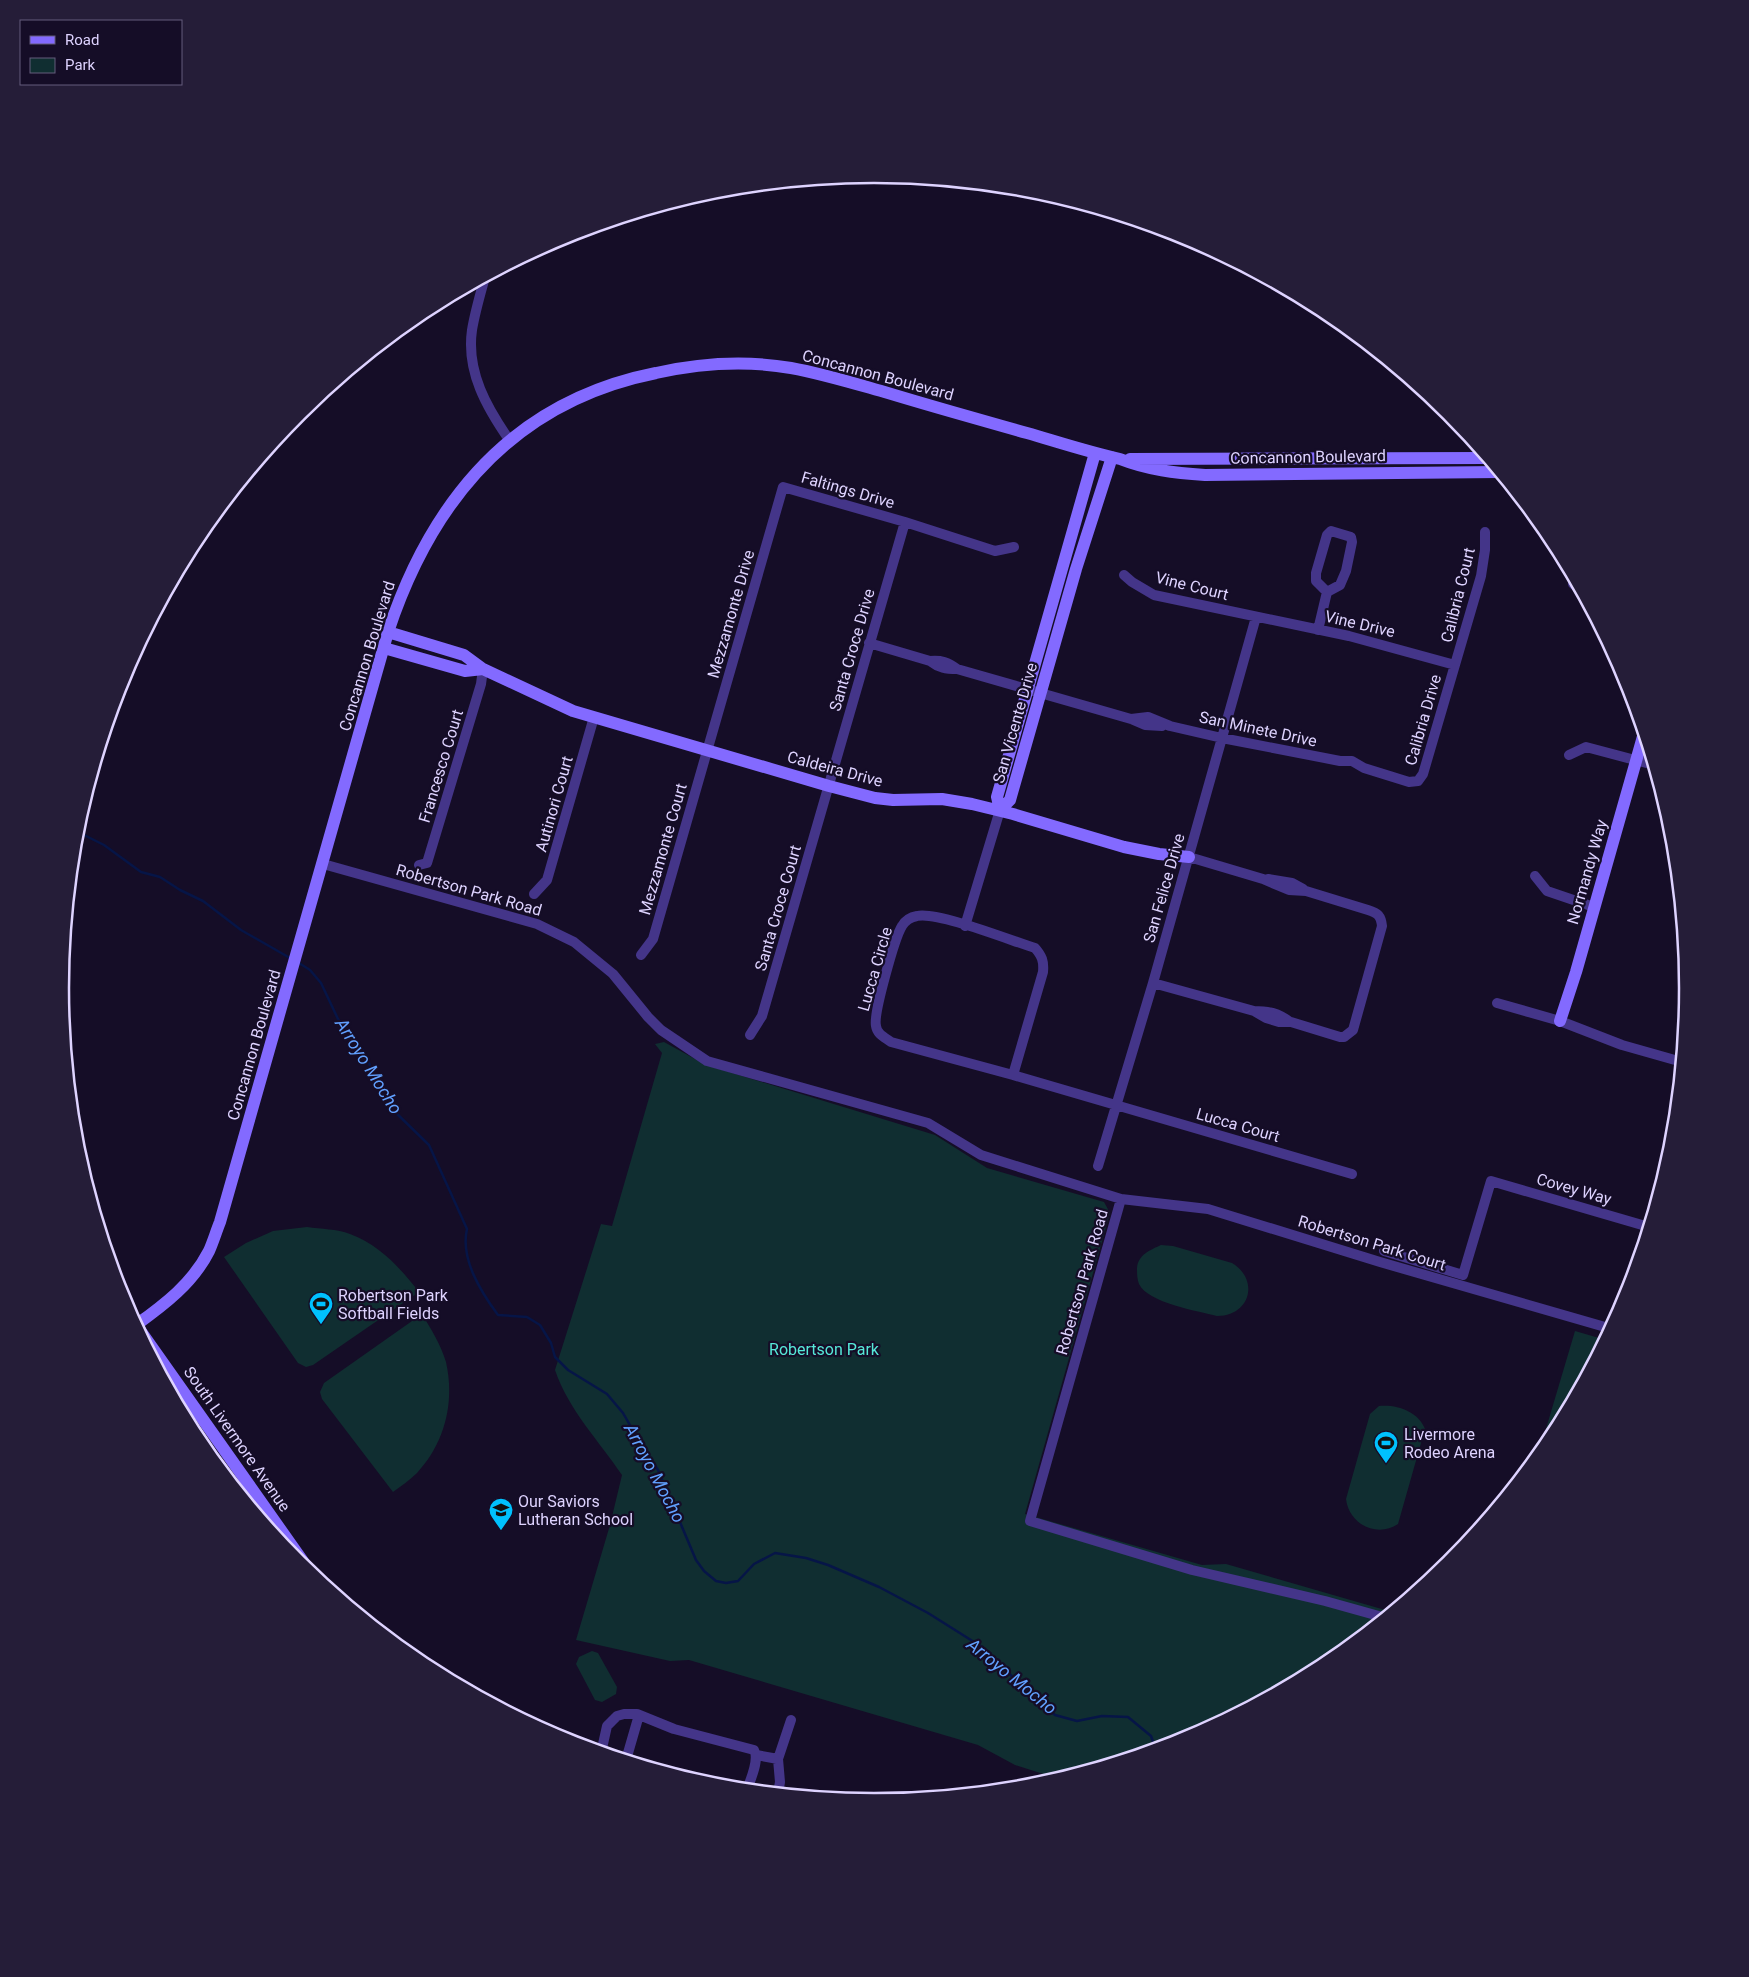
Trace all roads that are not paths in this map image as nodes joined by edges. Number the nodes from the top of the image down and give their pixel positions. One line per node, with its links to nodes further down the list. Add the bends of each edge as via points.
1 (484, 284): 2 (street, via 472,332 475,374 487,406)
2 (510, 441): 3 (main road, Concannon Boulevard, via 554,409 593,390 632,377 708,364 755,364 827,376); 15 (main road, Concannon Boulevard, via 462,489 424,546 409,575)
3 (1095, 453): 4 (main road, Concannon Boulevard); 20 (main road, San Vicente Drive)
4 (1116, 458): 5 (main road, Concannon Boulevard); 6 (main road, Concannon Boulevard, via 1142,467 1205,475); 21 (main road, San Vicente Drive, via 1076,569)
5 (1481, 458)
6 (1493, 472)
7 (783, 487): 8 (street, Faltings Drive); 25 (street, Mezzamonte Drive)
8 (905, 522): 10 (street, Faltings Drive, via 995,551); 16 (street, Santa Croce Drive)
9 (1485, 532): 18 (street, Calibria Court, via 1483,568)
10 (1014, 547)
11 (1124, 575): 13 (street, Vine Court, via 1154,594)
12 (1327, 592): 12 (street, via 1340,585 1352,542 1350,537 1331,531 1316,573 1316,581); 14 (street)
13 (1256, 617): 14 (street, Vine Drive); 23 (street, San Felice Drive)
14 (1318, 630): 18 (street, Vine Drive)
15 (388, 632): 17 (main road, Concannon Boulevard); 19 (main road, Caldeira Drive, via 464,655)
16 (870, 643): 20 (street, San Minete Drive, via 930,660 947,669); 30 (street, Santa Croce Drive)
17 (384, 648): 19 (main road, Caldeira Drive, via 465,671); 33 (main road, Concannon Boulevard)
18 (1455, 665): 29 (street, Calibria Drive, via 1423,774)
19 (483, 669): 22 (main road, Caldeira Drive, via 561,706); 34 (street, Francesco Court, via 427,863)
20 (1027, 689): 21 (street, San Minete Drive); 31 (main road, San Vicente Drive, via 996,797)
21 (1041, 692): 23 (street, San Minete Drive, via 1131,719 1148,717 1170,726); 31 (main road, San Vicente Drive, via 1010,800)
22 (594, 717): 25 (main road, Caldeira Drive); 36 (street, Autinori Court, via 547,880)
23 (1222, 738): 29 (street, San Minete Drive, via 1340,761 1351,769 1364,768 1409,782); 32 (street, San Felice Drive)
24 (1641, 742): 27 (main road, Normandy Way)
25 (708, 750): 30 (main road, Caldeira Drive); 39 (street, Mezzamonte Court, via 653,939)
26 (1569, 755): 27 (street, via 1586,747)
27 (1635, 761): 28 (street); 37 (main road, Normandy Way)
28 (1648, 764)
29 (1418, 781)
30 (829, 786): 31 (main road, Caldeira Drive, via 875,798 942,799); 43 (street, Santa Croce Court, via 762,1016)
31 (1000, 810): 32 (main road, Caldeira Drive, via 1124,847); 38 (street)
32 (1189, 857): 40 (street, San Felice Drive); 40 (street, via 1263,879 1292,883 1306,891 1377,913 1382,926 1353,1030 1340,1037 1291,1022 1279,1022 1254,1011)
33 (323, 864): 49 (street, Robertson Park Road, via 537,924 574,942 613,974 661,1030 707,1061 928,1123 981,1155); 52 (main road, Concannon Boulevard, via 209,1251 173,1297)
34 (419, 865)
35 (1535, 876): 37 (street, via 1547,890)
36 (534, 894)
37 (1594, 907): 42 (main road, Normandy Way)
38 (965, 926): 45 (street, Lucca Circle, via 1035,948 1044,962); 45 (street, Lucca Circle, via 919,915 905,922 881,992 876,1029 891,1042)
39 (641, 955)
40 (1153, 983): 46 (street, San Felice Drive)
41 (1497, 1002): 42 (street)
42 (1560, 1020): 44 (street, via 1622,1045)
43 (750, 1036)
44 (1677, 1061)
45 (1014, 1075): 46 (street, Lucca Circle)
46 (1116, 1105): 47 (street, San Felice Drive); 48 (street, Lucca Court)
47 (1098, 1166)
48 (1352, 1174)
49 (1121, 1199): 53 (street, Robertson Park Court, via 1208,1210); 56 (street, Robertson Park Road, via 1030,1521 1192,1570)
50 (1644, 1226): 51 (street, Covey Way, via 1491,1181 1463,1275)
51 (1384, 1251)
52 (140, 1318)
53 (1605, 1327)
54 (158, 1356): 55 (main road, South Livermore Avenue)
55 (288, 1540)
56 (1379, 1616)
57 (639, 1715): 59 (street, via 618,1716 607,1726); 60 (street); 61 (street, via 699,1736 754,1750)
58 (790, 1720): 62 (street)
59 (602, 1746)
60 (628, 1755)
61 (756, 1755): 62 (street); 63 (street)
62 (778, 1759): 64 (street)
63 (749, 1784)
64 (779, 1788)

